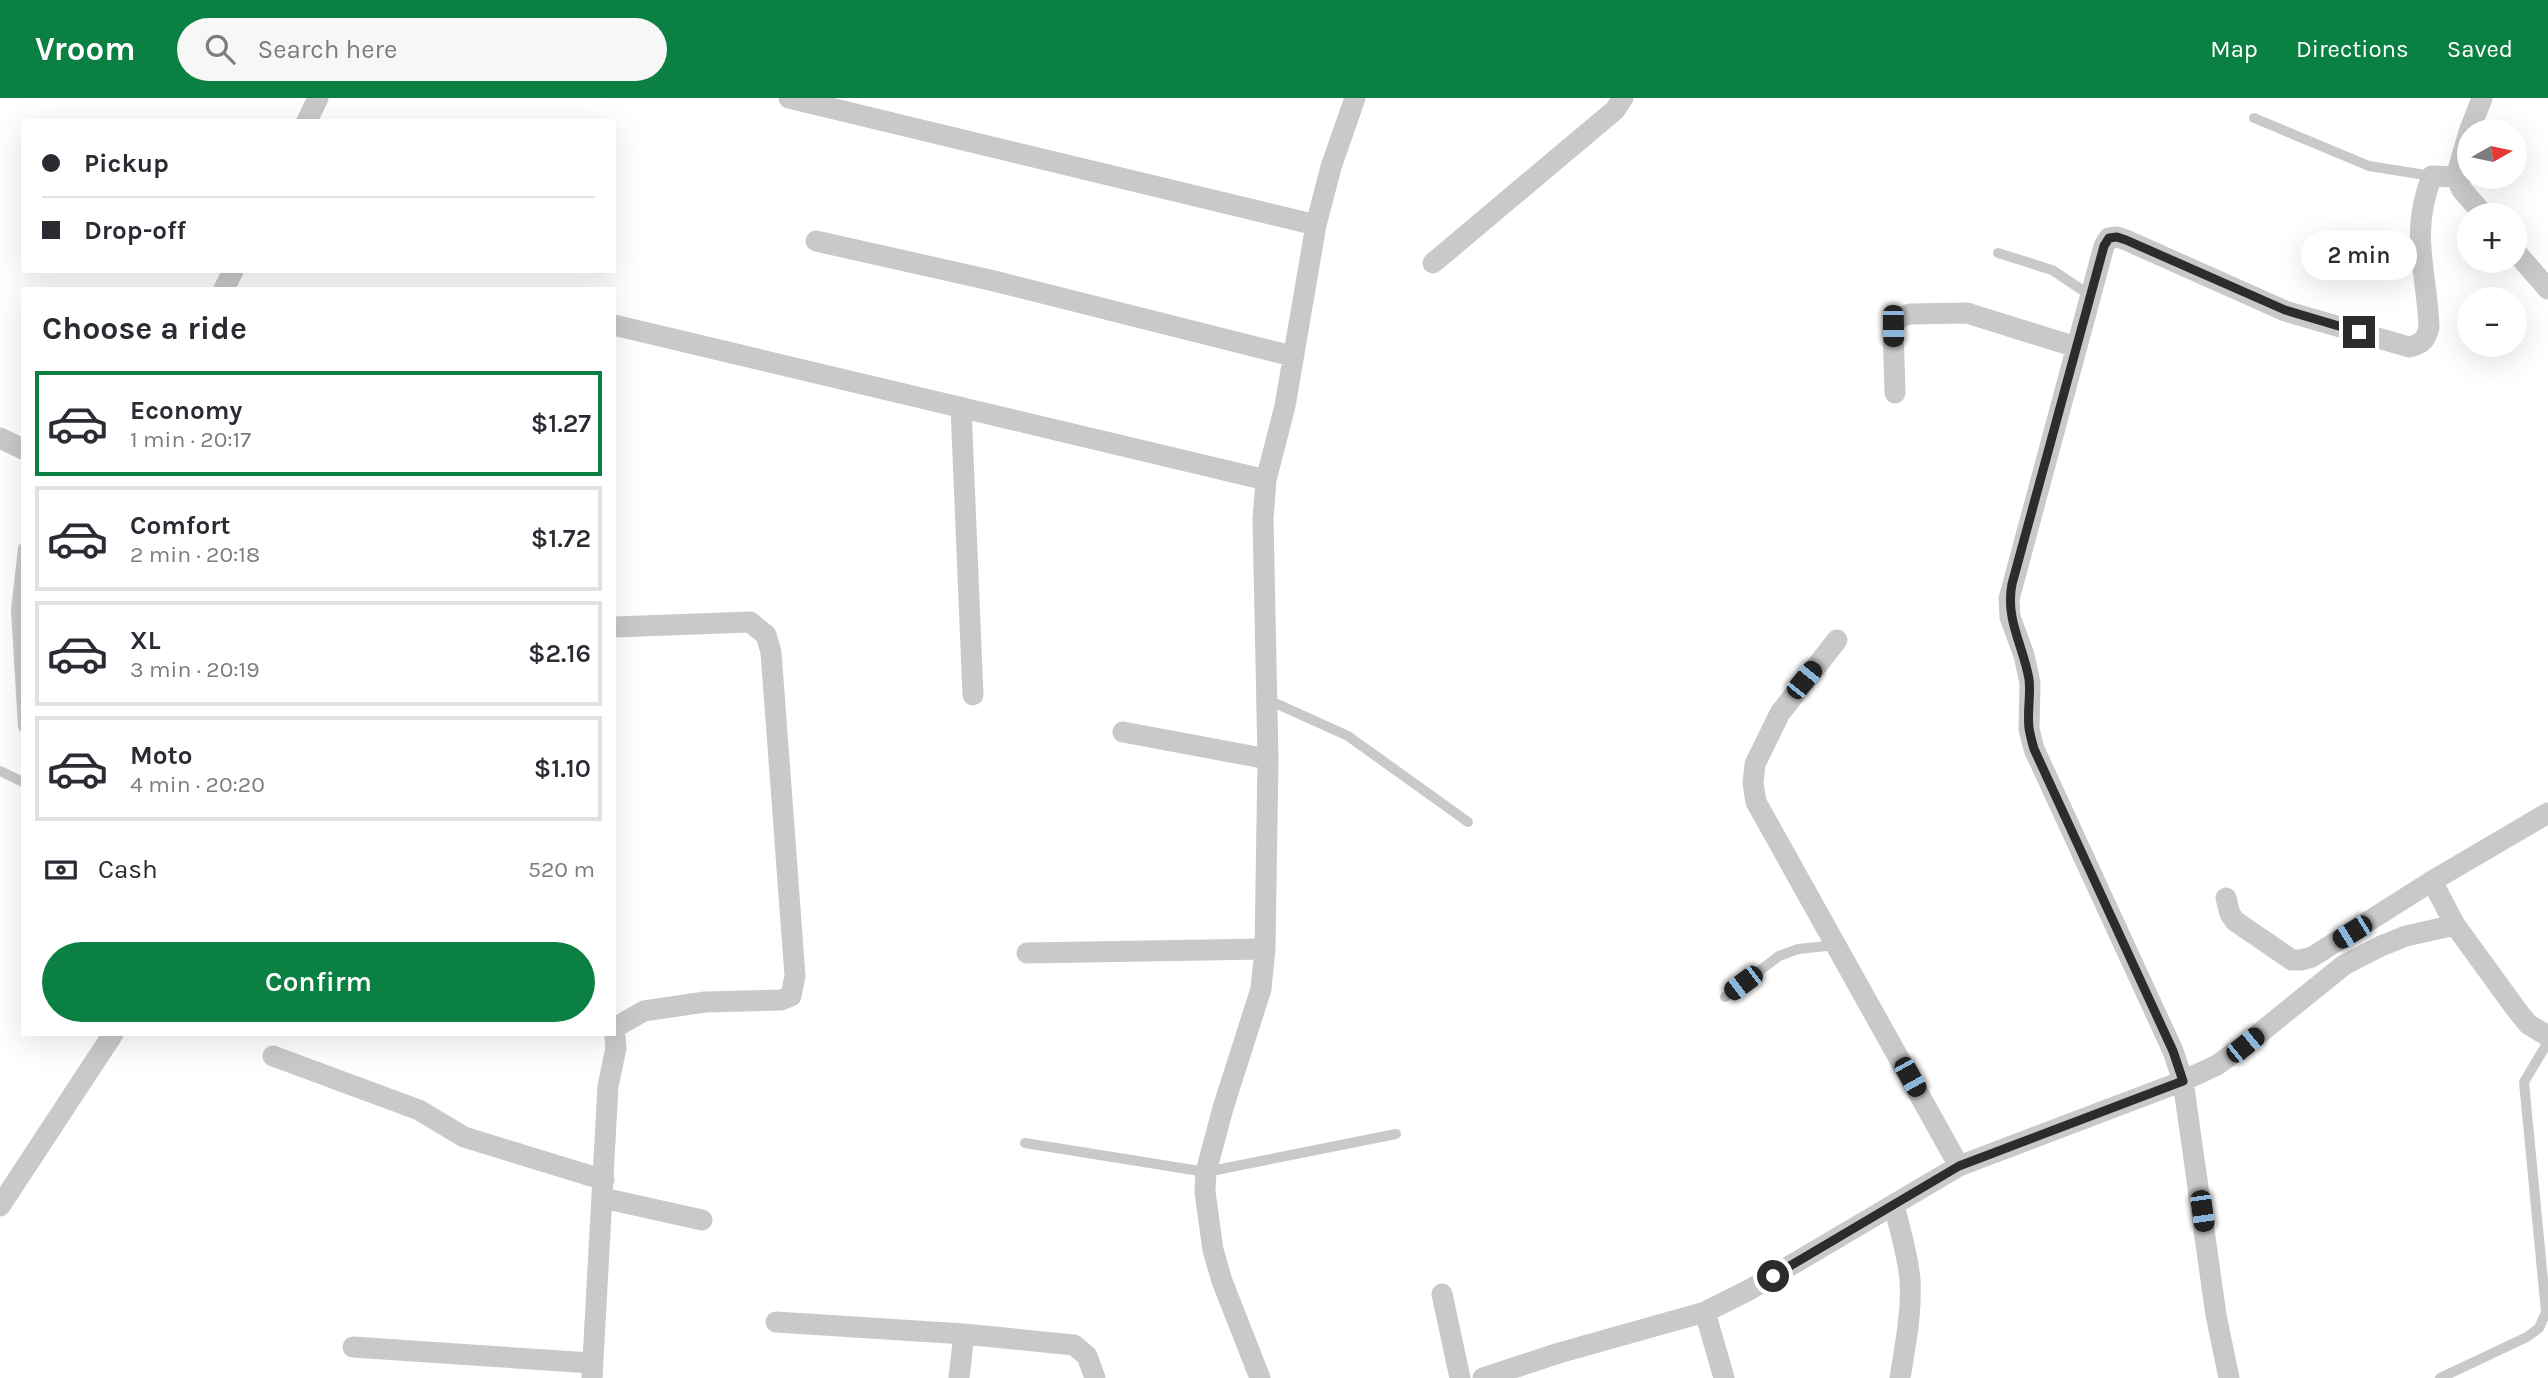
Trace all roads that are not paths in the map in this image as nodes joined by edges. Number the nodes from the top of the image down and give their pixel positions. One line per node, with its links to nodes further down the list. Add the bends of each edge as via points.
1 (318, 98): 7 (street)
2 (789, 98): 11 (street)
3 (1355, 98): 11 (street)
4 (1623, 98): 14 (street, via 1615,110)
5 (2482, 98): 9 (street)
6 (2254, 118): 8 (lane, via 2370,166)
7 (308, 119)
8 (2432, 176): 9 (street); 17 (street, via 2419,242 2429,327 2420,344 2409,347 2285,310 2117,237 2109,238 2104,246)
9 (2456, 177): 10 (street)
10 (2473, 203)
11 (1316, 225): 20 (street)
12 (816, 241): 20 (street)
13 (1998, 253): 17 (lane, via 2052,270)
14 (1433, 263)
15 (2527, 265): 16 (street)
16 (2548, 289)
17 (2091, 295): 19 (street)
18 (616, 324): 22 (street)
19 (2076, 348): 21 (street, via 1967,313 1910,314 1893,326); 51 (street, via 2012,584 2010,617 2024,655 2034,749)
20 (1292, 356): 25 (street)
21 (1895, 393)
22 (961, 407): 25 (street); 30 (street)
23 (0, 438): 24 (street)
24 (21, 448)
25 (1266, 480): 31 (street)
26 (21, 566): 29 (lane, via 16,610)
27 (616, 627): 45 (street, via 750,622 766,635 771,652 795,976 791,996 781,1000 705,1002 644,1011)
28 (1837, 640): 41 (street, via 1780,713 1755,764 1754,783 1756,802)
29 (21, 694)
30 (973, 695)
31 (1266, 699): 33 (street); 37 (lane, via 1348,736)
32 (1124, 732): 33 (street)
33 (1268, 759): 42 (street)
34 (0, 771): 35 (lane)
35 (21, 781)
36 (2548, 813): 38 (street)
37 (1468, 822)
38 (2432, 881): 39 (street, via 2301,960 2292,960 2235,921); 40 (street)
39 (2225, 898)
40 (2455, 925): 48 (street, via 2528,1024); 51 (street, via 2406,936 2344,965 2217,1066)
41 (1836, 945): 44 (lane, via 1798,948 1779,956); 54 (street)
42 (1265, 949): 43 (street); 55 (street, via 1261,989)
43 (1027, 953)
44 (1725, 996)
45 (616, 1025)
46 (112, 1036): 58 (street)
47 (615, 1036): 56 (street)
48 (2548, 1036)
49 (2548, 1042): 74 (lane, via 2524,1082 2546,1312 2539,1328 2527,1337)
50 (273, 1056): 56 (street, via 419,1110 464,1137)
51 (2183, 1081): 54 (street); 73 (street)
52 (1396, 1134): 55 (lane)
53 (1025, 1143): 55 (lane)
54 (1959, 1166): 57 (street)
55 (1206, 1172): 68 (street, via 1213,1250)
56 (603, 1189): 59 (street); 65 (street)
57 (1894, 1205): 61 (street); 72 (street, via 1910,1283)
58 (0, 1206)
59 (702, 1220)
60 (1442, 1294): 69 (street)
61 (1705, 1312): 70 (street); 71 (street)
62 (776, 1322): 63 (street)
63 (964, 1334): 66 (street); 67 (street, via 1074,1345 1087,1356)
64 (353, 1347): 65 (street)
65 (589, 1373)
66 (959, 1378)
67 (1095, 1378)
68 (1260, 1378)
69 (1460, 1378)
70 (1483, 1378)
71 (1724, 1378)
72 (1900, 1378)
73 (2229, 1378)
74 (2440, 1378)

